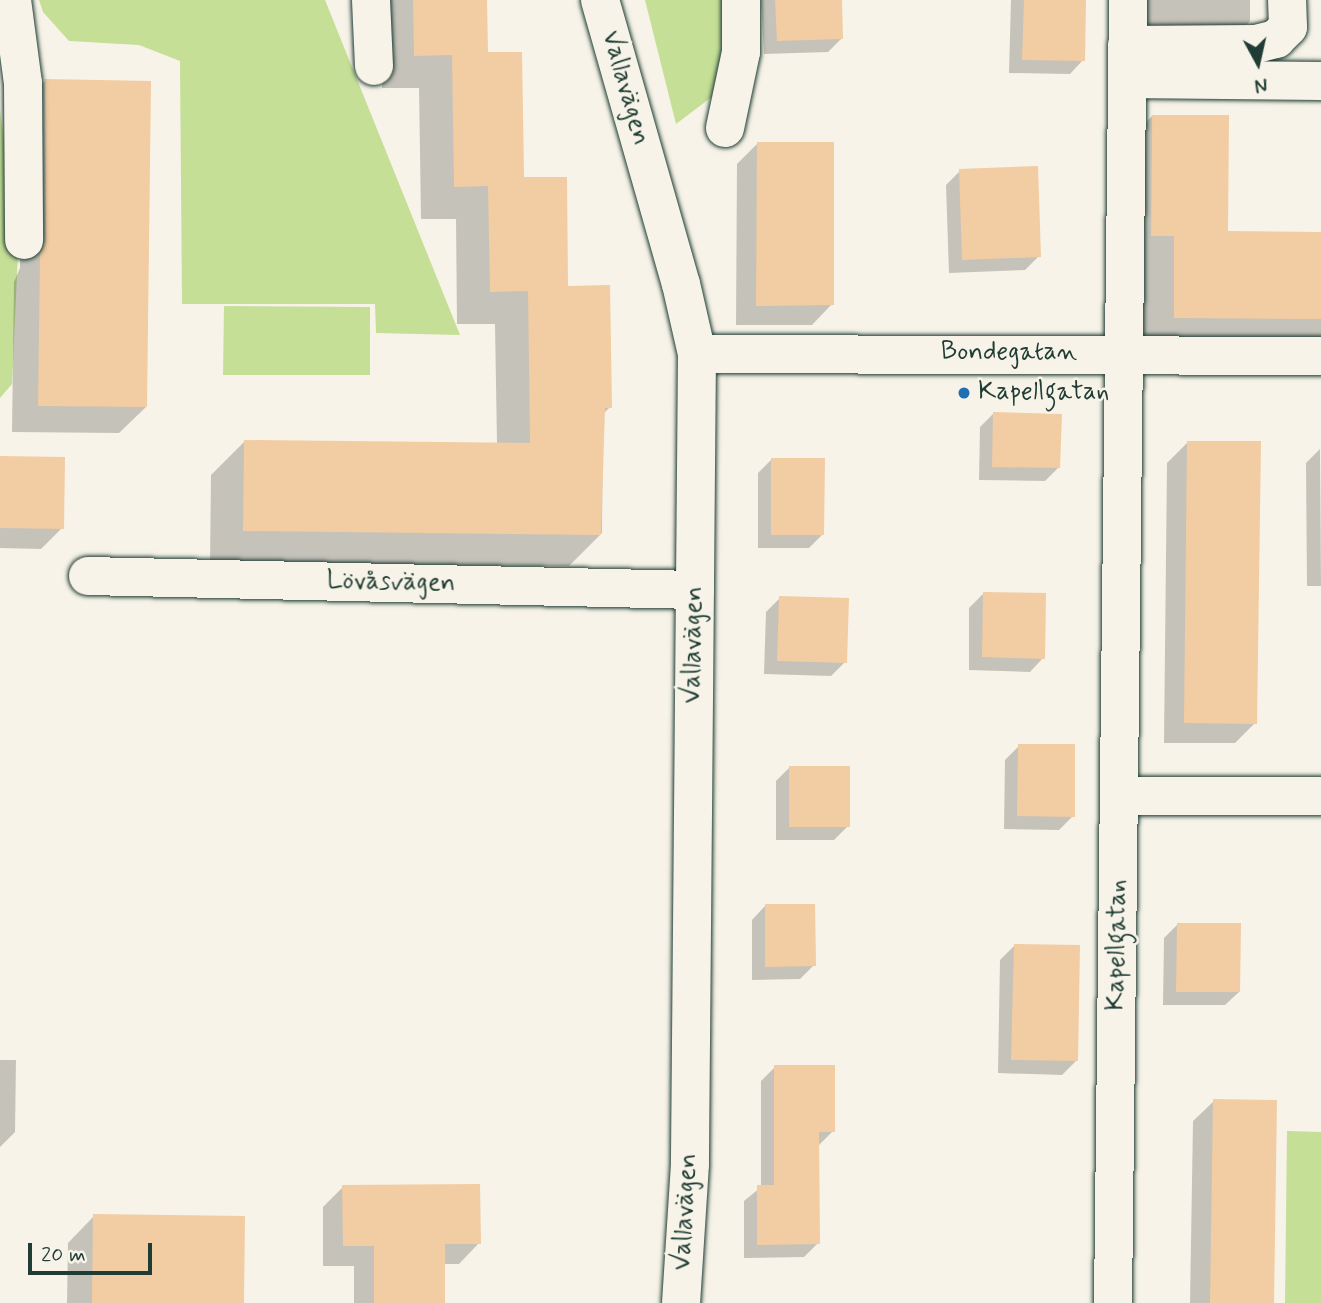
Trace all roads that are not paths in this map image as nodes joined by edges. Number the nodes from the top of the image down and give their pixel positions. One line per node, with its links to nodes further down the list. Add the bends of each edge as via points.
1 (12, 0): 11 (street, via 23,83)
2 (371, 0): 8 (street)
3 (600, 0): 12 (street, Vallavägen)
4 (741, 0): 10 (street, via 741,52)
5 (1128, 0): 7 (street, Kapellgatan)
6 (1287, 0): 7 (street, via 1288,27 1276,39)
7 (1127, 62): 9 (street); 13 (street, Kapellgatan)
8 (374, 66)
9 (1321, 82)
10 (725, 128)
11 (24, 240)
12 (697, 354): 13 (street, Bondegatan); 16 (street, Vallavägen)
13 (1123, 354): 14 (street, Bondegatan); 17 (street, Kapellgatan)
14 (1321, 356)
15 (88, 576): 16 (street, Lövåsvägen)
16 (695, 590): 19 (street, Vallavägen, via 690,1164)
17 (1120, 796): 18 (street); 20 (street, Kapellgatan)
18 (1321, 796)
19 (681, 1303)
20 (1112, 1303)

